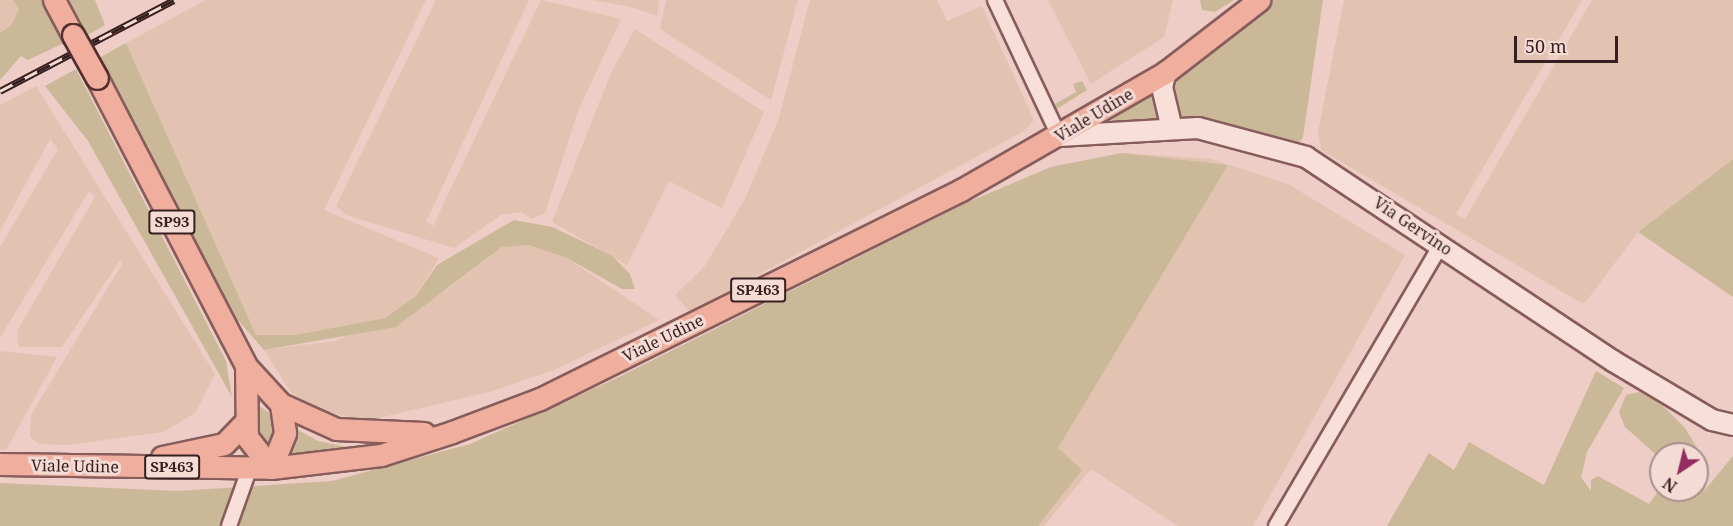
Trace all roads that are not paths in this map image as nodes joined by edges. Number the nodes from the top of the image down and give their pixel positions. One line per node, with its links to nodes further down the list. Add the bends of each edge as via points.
1 (54, 0): 8 (main road, SP93, bridge)
2 (995, 0): 6 (street)
3 (1259, 0): 4 (main road, Viale Udine / SP463)
4 (1166, 72): 5 (street, via 1162,87); 6 (main road, Viale Udine / SP463)
5 (1172, 129): 6 (street, Via Gervino); 7 (street, Via Gervino, via 1249,138 1306,157)
6 (1059, 136): 12 (main road, Viale Udine / SP463, via 540,399)
7 (1441, 245): 11 (street, Via Gervino, via 1681,404); 18 (street)
8 (246, 366): 9 (main road, SP93); 10 (main road, SP93)
9 (281, 404): 12 (main road, SP93, via 336,429); 16 (main road, via 285,433)
10 (246, 422): 14 (main road, via 224,444); 16 (main road, SP93, via 247,437)
11 (1733, 424)
12 (452, 432): 16 (main road, Viale Udine / SP463, via 381,454)
13 (0, 464): 14 (main road, Viale Udine / SP463)
14 (94, 467): 15 (main road, Viale Udine / SP463)
15 (250, 468): 16 (main road, Viale Udine / SP463); 17 (street)
16 (271, 468)
17 (228, 526)
18 (1276, 526)

